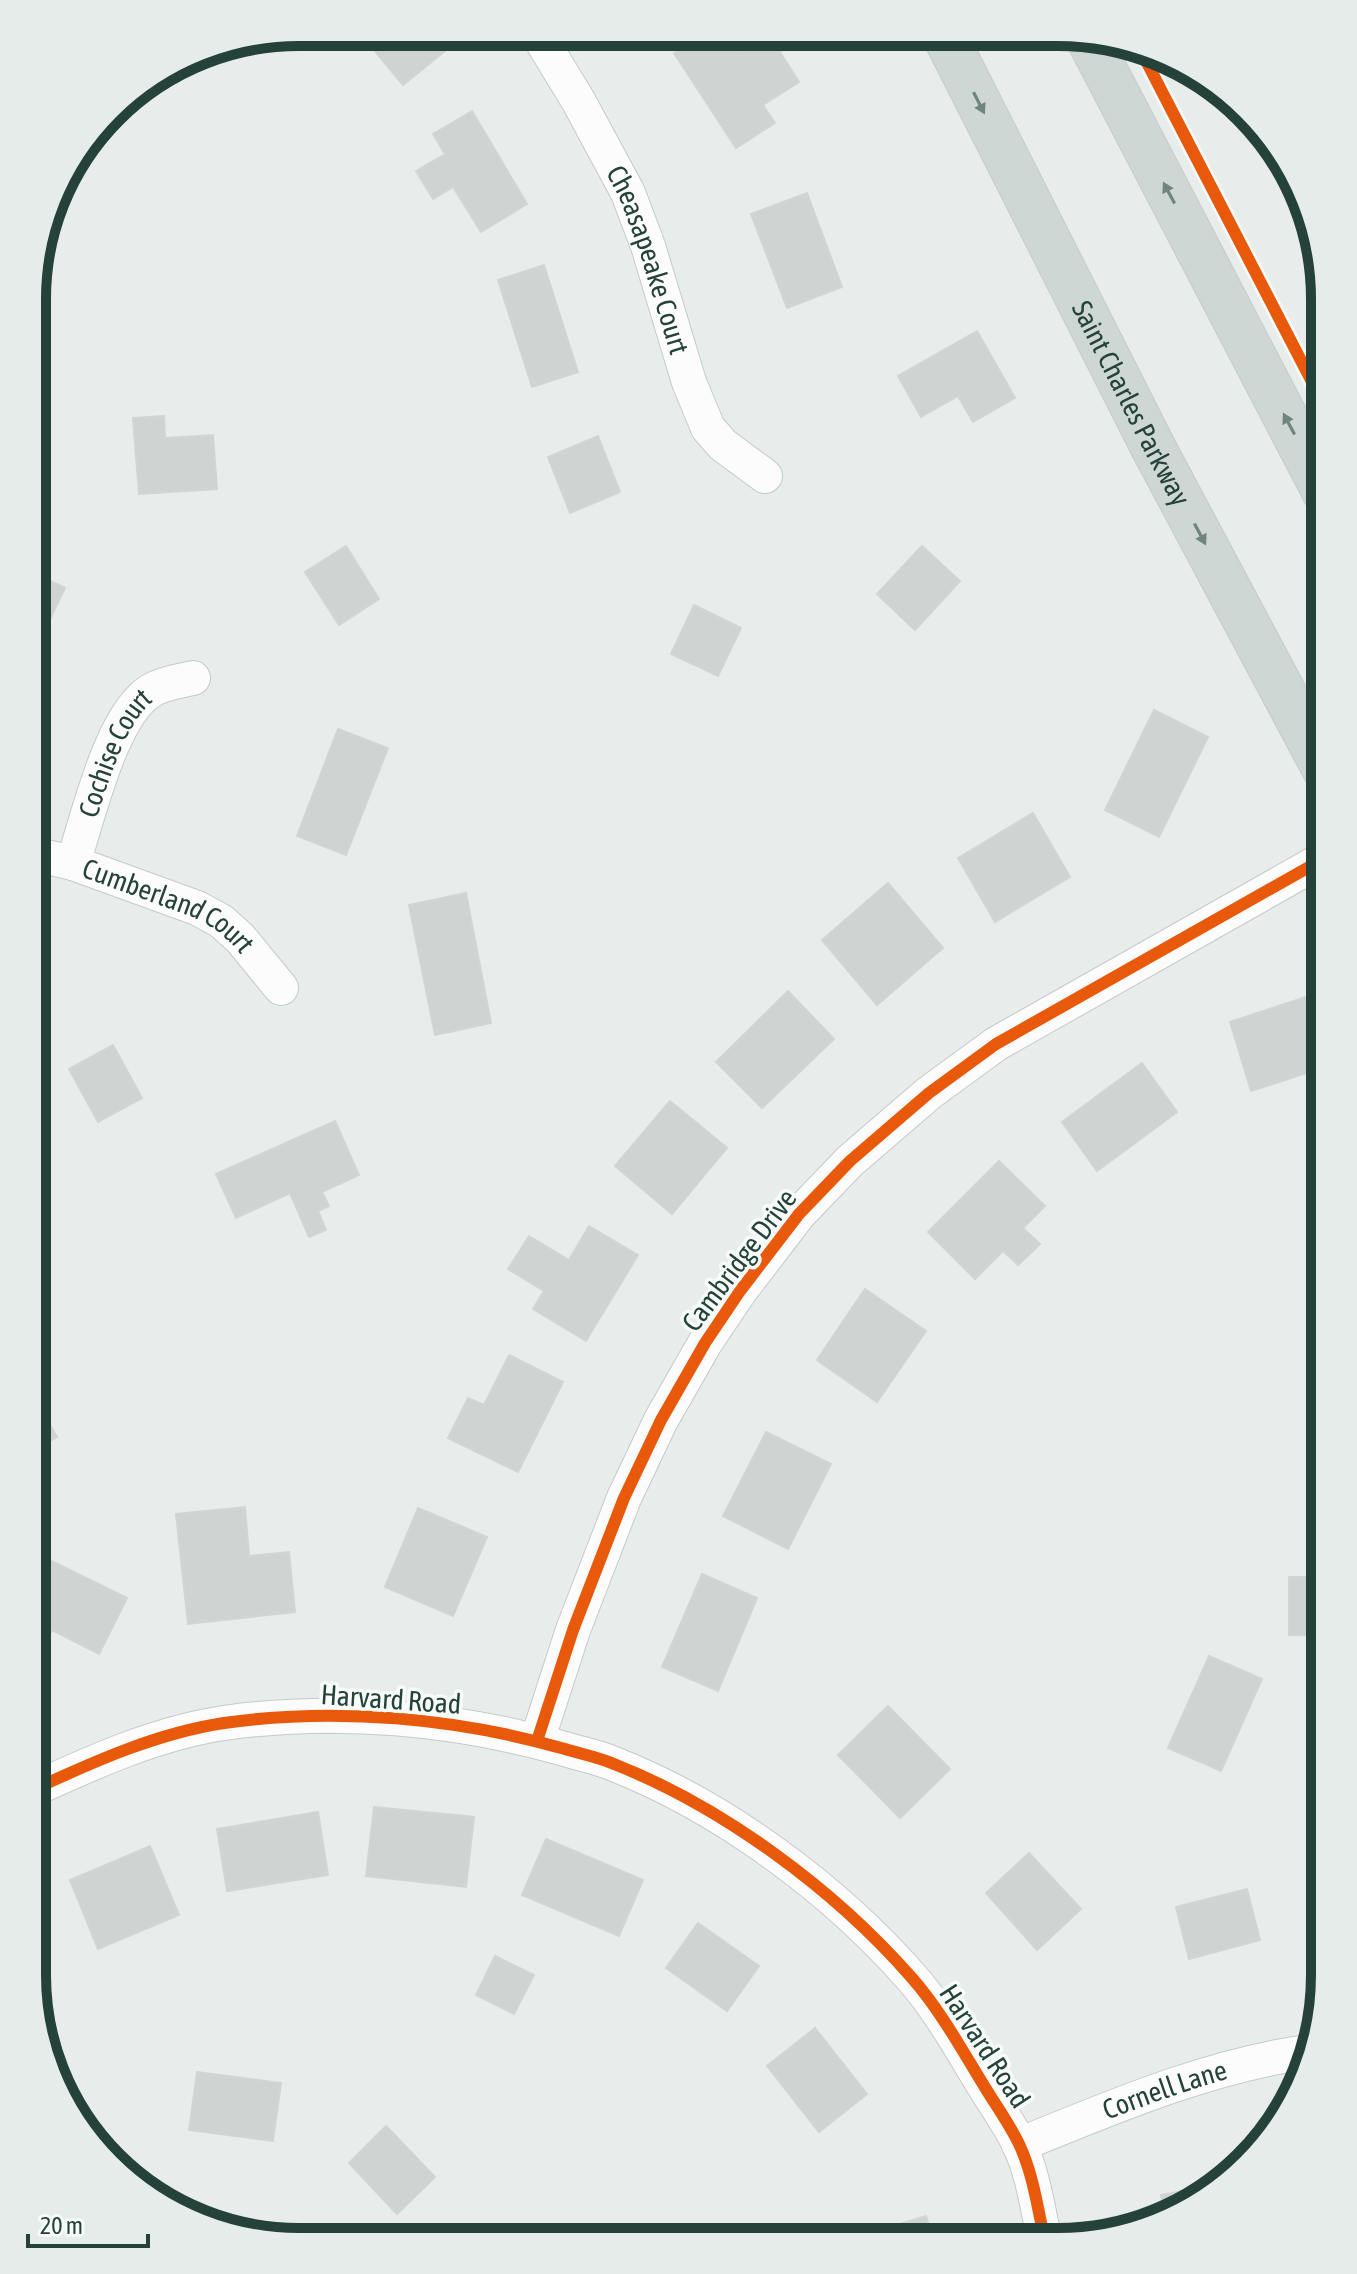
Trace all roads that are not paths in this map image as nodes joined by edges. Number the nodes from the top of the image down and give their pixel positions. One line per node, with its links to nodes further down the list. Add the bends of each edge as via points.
1 (950, 46): 7 (main road, Saint Charles Parkway, one-way to 7, via 1154,449)
2 (545, 47): 5 (street, Cheasapeake Court, via 628,193 708,428)
3 (1094, 49): 4 (main road, one-way to 3)
4 (1311, 466)
5 (765, 476)
6 (193, 678): 9 (street, Cochise Court, via 153,689 132,709 103,769)
7 (1311, 743)
8 (46, 857): 9 (street, Cumberland Court)
9 (73, 863): 11 (street, Cumberland Court, via 221,921)
10 (1311, 866): 12 (street, Cambridge Drive, via 996,1044 850,1161 799,1214 731,1304 661,1420 573,1630)
11 (281, 988)
12 (537, 1741): 13 (street, Harvard Road, via 449,1723 301,1716 222,1723 158,1739); 15 (street, Harvard Road, via 613,1763 704,1808 785,1862 913,1979)
13 (46, 1783)
14 (1299, 2053): 15 (street, Cornell Lane, via 1195,2077)
15 (1019, 2145): 16 (street, Harvard Road)
16 (1041, 2228)

